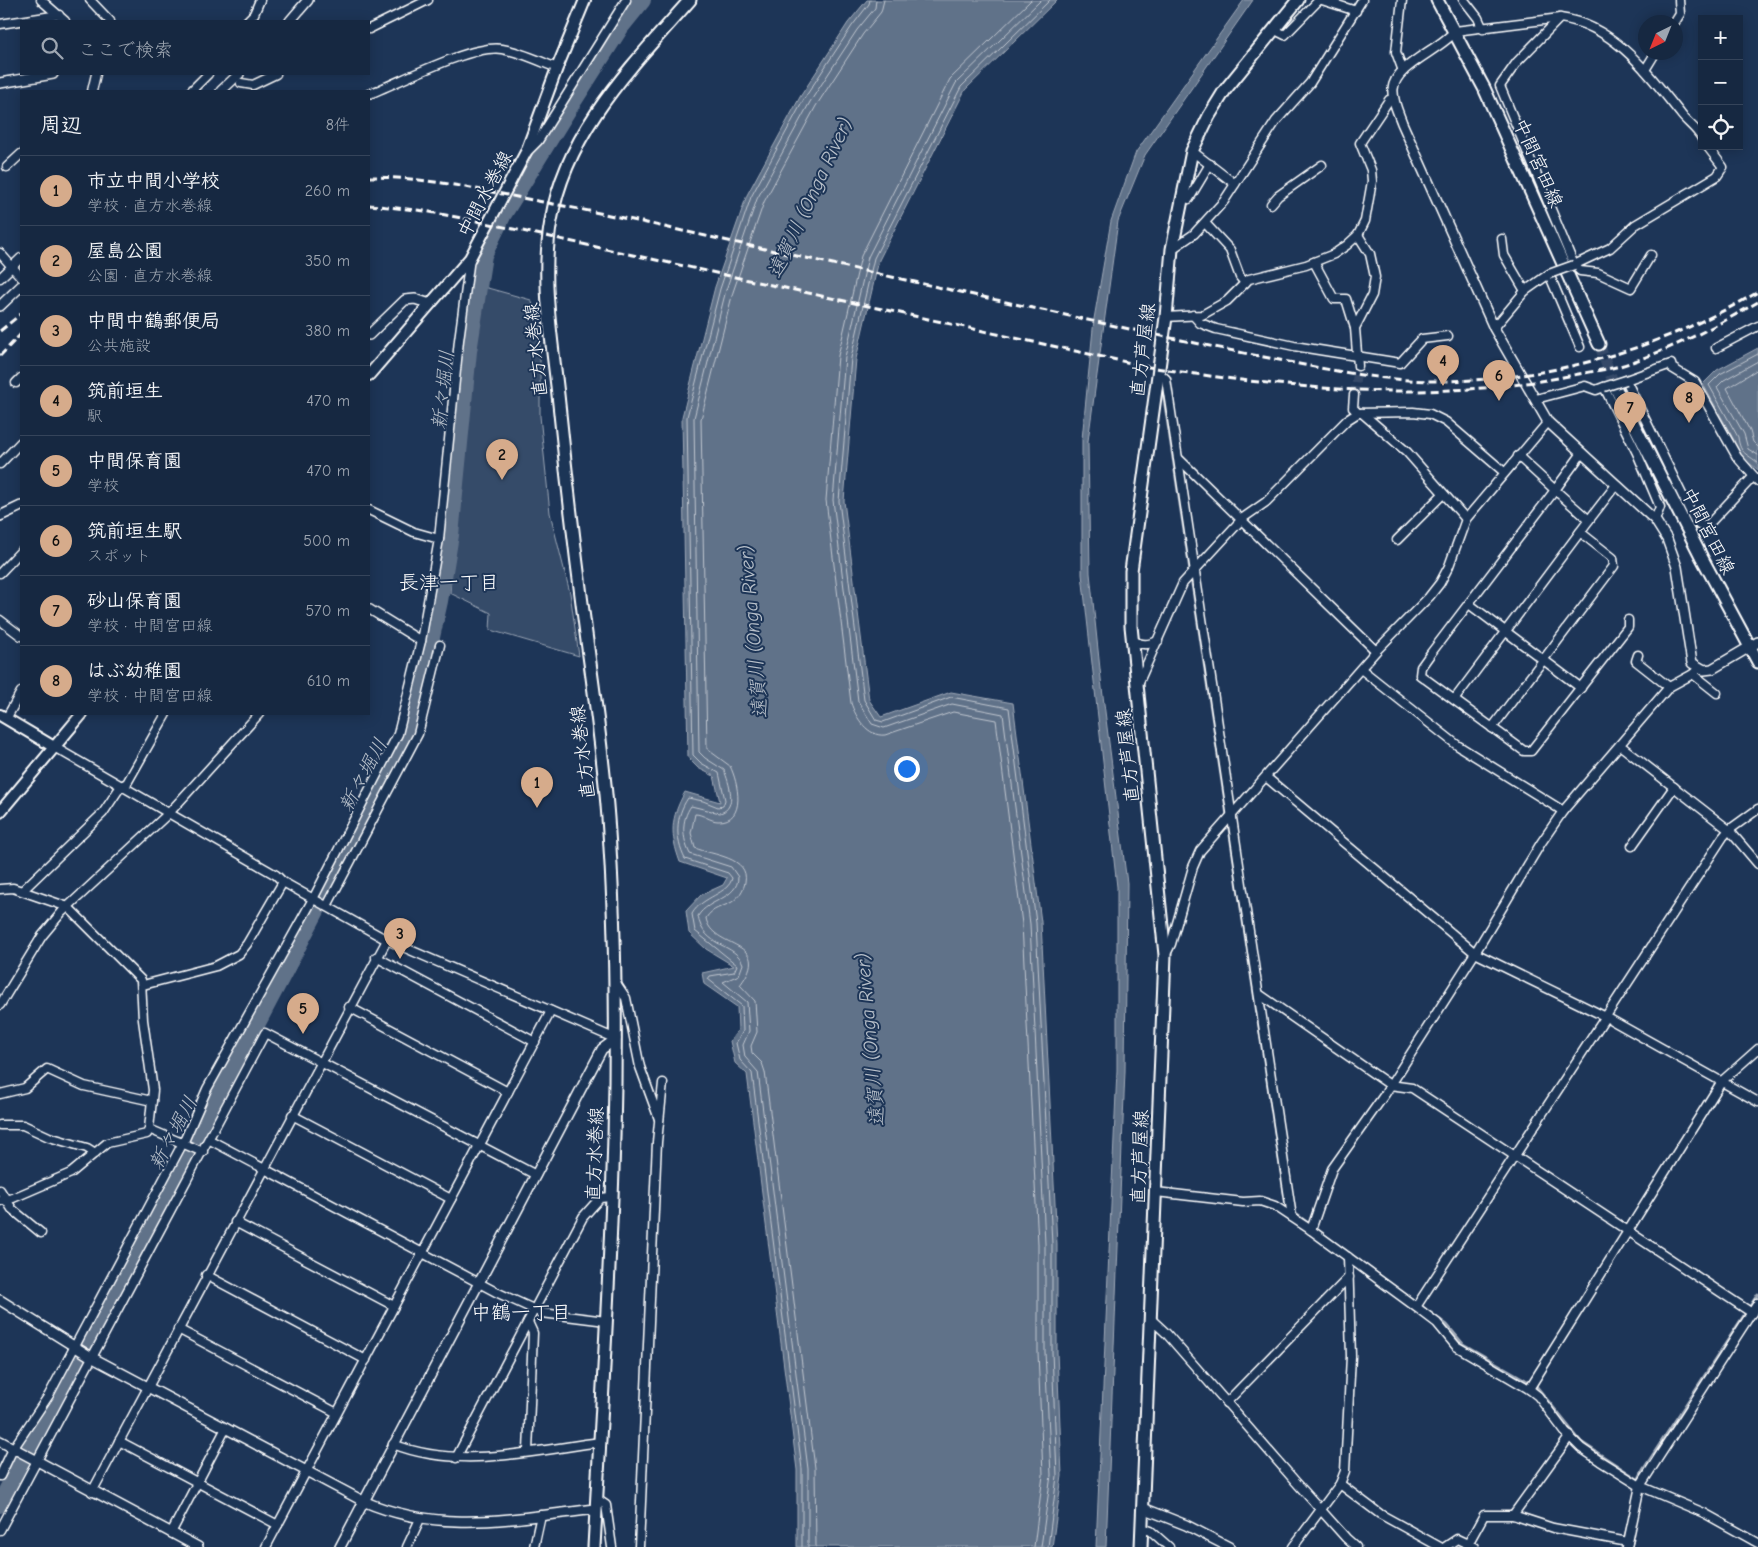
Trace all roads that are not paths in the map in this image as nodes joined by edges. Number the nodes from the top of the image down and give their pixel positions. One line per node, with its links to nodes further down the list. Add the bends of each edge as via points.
1 (41, 0): 18 (street)
2 (90, 0): 21 (street)
3 (260, 0): 22 (street)
4 (308, 0): 23 (street)
5 (428, 0): 26 (street)
6 (585, 0): 31 (main road, 中間水巻線)
7 (626, 0): 48 (street, via 538,141)
8 (690, 0): 170 (main road, 直方水巻線, via 610,92 577,142 559,187 548,248 548,289 569,502 608,814)
9 (1298, 0): 27 (main road, 直方芦屋線)
10 (1321, 0): 16 (street); 27 (street, via 1285,35)
11 (1362, 0): 16 (street)
12 (1402, 0): 33 (street, via 1396,52)
13 (1437, 0): 29 (main road, 中間宮田線)
14 (1464, 0): 28 (street)
15 (1680, 0): 17 (street)
16 (1356, 11): 53 (street, via 1310,83 1276,121)
17 (1679, 15)
18 (62, 18): 20 (street)
19 (1560, 18): 28 (street); 32 (street, via 1599,31); 65 (street, via 1517,62 1500,86)
20 (41, 20)
21 (109, 20)
22 (248, 20)
23 (291, 20)
24 (20, 22): 25 (street)
25 (0, 24)
26 (370, 29)
27 (1273, 29): 47 (main road, 直方芦屋線, via 1225,90)
28 (1483, 29): 29 (street)
29 (1455, 31): 33 (street, via 1449,39); 82 (main road, 中間宮田線, via 1508,139)
30 (1651, 60): 32 (street)
31 (557, 68): 43 (street, via 501,48 482,49); 48 (main road, 中間水巻線)
32 (1645, 70): 45 (street)
33 (1402, 71): 44 (street, via 1394,82)
34 (47, 75): 39 (street)
35 (96, 75): 40 (street)
36 (207, 75): 41 (street)
37 (274, 75): 38 (street, via 253,85)
38 (239, 79): 42 (street)
39 (0, 83)
40 (92, 90)
41 (192, 90)
42 (223, 90)
43 (370, 94)
44 (1394, 99): 57 (street, via 1389,100 1360,143 1371,170 1372,182); 79 (street)
45 (1698, 134)
46 (1710, 150): 65 (street, via 1723,166 1717,176 1635,225 1610,248)
47 (1192, 151): 50 (street); 59 (main road, 直方芦屋線)
48 (526, 152): 62 (main road, 中間水巻線)
49 (20, 155): 52 (street)
50 (1210, 164): 53 (street); 54 (street)
51 (1322, 165): 55 (street)
52 (7, 167)
53 (1235, 184): 56 (street)
54 (1189, 199)
55 (1271, 204)
56 (1205, 223): 59 (street); 70 (street, via 1230,250)
57 (1358, 235): 64 (street, via 1334,254); 78 (street, via 1370,254 1375,277 1372,295)
58 (1502, 239): 72 (street, via 1504,255)
59 (1172, 249): 76 (main road, 直方芦屋線)
60 (0, 253): 66 (street)
61 (1651, 255): 65 (street, via 1632,288 1598,273 1580,271)
62 (470, 258): 73 (main road, 中間水巻線); 113 (street, via 456,359)
63 (20, 259): 66 (street)
64 (1314, 262): 70 (street, via 1249,279); 78 (street, via 1334,299 1346,299)
65 (1574, 265): 67 (street, bridge)
66 (11, 267): 68 (street); 69 (street)
67 (1550, 274): 72 (street); 83 (street)
68 (20, 276)
69 (0, 278)
70 (1245, 283): 75 (street, via 1214,310)
71 (20, 287): 74 (street)
72 (1525, 291): 79 (street)
73 (430, 304): 80 (street, via 415,298 405,300); 88 (main road, 中間水巻線)
74 (0, 306)
75 (1193, 315): 76 (street); 85 (street, via 1200,323 1216,329)
76 (1166, 316): 87 (main road, 直方芦屋線)
77 (1758, 326): 84 (street)
78 (1355, 328): 85 (street)
79 (1494, 328): 92 (street)
80 (370, 334)
81 (1448, 336): 85 (street, via 1422,339 1400,363)
82 (1599, 344)
83 (1580, 347)
84 (1716, 348)
85 (1358, 356): 86 (street)
86 (1358, 366)
87 (1158, 372): 98 (street, via 1166,379); 124 (main road, 直方芦屋線, via 1131,571)
88 (370, 374)
89 (1626, 380): 90 (street, bridge); 101 (street, via 1671,364 1672,368 1695,382 1737,457); 101 (street, via 1694,519 1700,525 1707,526)
90 (1609, 387): 92 (street, via 1596,390 1584,386); 111 (street, via 1660,507); 128 (main road, 中間宮田線)
91 (1354, 395): 93 (street, via 1353,408)
92 (1536, 399): 94 (street)
93 (1360, 413): 100 (street, via 1430,414 1446,422); 104 (street, via 1407,452); 108 (street, via 1347,420 1266,502)
94 (1548, 422): 96 (street); 97 (street)
95 (20, 443): 99 (street)
96 (1582, 454): 102 (street); 103 (street)
97 (1518, 456): 100 (street); 103 (street)
98 (1178, 458): 108 (street); 116 (street)
99 (0, 464)
100 (1504, 472): 109 (street)
101 (1756, 479)
102 (1616, 484): 110 (street); 111 (street)
103 (1555, 490): 110 (street); 118 (street)
104 (1443, 494): 109 (street); 114 (street)
105 (20, 506): 107 (street)
106 (370, 510): 113 (street, via 414,532)
107 (0, 516)
108 (1243, 518): 116 (street); 129 (street)
109 (1466, 518): 129 (street, via 1460,540 1440,583)
110 (1589, 520): 112 (street)
111 (1655, 520): 134 (street, via 1677,567 1690,655)
112 (1580, 532): 122 (street); 131 (street, via 1613,558 1614,566)
113 (439, 539): 125 (street)
114 (1398, 540)
115 (20, 552): 117 (street)
116 (1195, 569): 126 (street, via 1183,583); 155 (street)
117 (0, 573)
118 (1469, 604): 122 (street); 140 (street, via 1421,668 1420,675)
119 (370, 610): 125 (street)
120 (0, 620): 123 (street)
121 (1628, 620): 137 (street, via 1628,627)
122 (1506, 631): 131 (street); 140 (street)
123 (20, 635)
124 (1133, 640): 126 (street, via 1149,645); 135 (main road, 直方芦屋線)
125 (421, 641): 162 (street, via 398,734)
126 (1158, 641): 135 (street)
127 (440, 645): 164 (street, via 418,734)
128 (1754, 645): 132 (main road, 中間宮田線); 134 (street, via 1712,669)
129 (1376, 651): 133 (street)
130 (1638, 655): 136 (street, via 1636,661)
131 (1544, 660): 137 (street); 145 (street)
132 (1758, 662)
133 (1361, 669): 148 (street); 152 (street, via 1458,745)
134 (1696, 671): 136 (street); 139 (street)
135 (1138, 684): 167 (main road, 直方芦屋線)
136 (1669, 687): 146 (street)
137 (1581, 688): 145 (street, via 1531,751 1524,752)
138 (20, 693): 144 (street)
139 (1717, 693)
140 (1454, 700): 145 (street)
141 (81, 715): 147 (main road)
142 (165, 715): 149 (street, via 127,783)
143 (258, 715): 154 (street)
144 (3, 717): 147 (main road)
145 (1492, 728)
146 (1621, 746): 150 (street); 152 (street)
147 (54, 747): 149 (street); 153 (main road)
148 (1266, 777): 155 (street); 166 (street)
149 (121, 786): 154 (street); 161 (street, via 103,813)
150 (1674, 787): 156 (street); 157 (street)
151 (1758, 809): 156 (street)
152 (1563, 811): 166 (street)
153 (0, 812)
154 (169, 813): 159 (street, via 276,875); 163 (street)
155 (1233, 814): 167 (street, via 1196,859); 171 (street)
156 (1729, 830): 158 (street); 175 (street)
157 (1632, 846)
158 (1758, 864)
159 (282, 882): 162 (street); 169 (street, via 239,954 216,966)
160 (0, 889): 161 (street, via 13,888)
161 (22, 892): 163 (street)
162 (314, 899): 164 (street); 192 (street, via 207,1089)
163 (68, 906): 169 (street); 172 (street, via 42,936)
164 (325, 906): 165 (street)
165 (387, 940): 168 (street); 174 (street)
166 (1475, 953): 175 (street); 182 (street)
167 (1165, 955): 200 (main road, 直方芦屋線)
168 (376, 957): 173 (street); 177 (street)
169 (142, 984): 185 (street)
170 (616, 984): 176 (main road, 直方水巻線); 188 (street, via 626,998 640,1068)
171 (1259, 994): 182 (street); 204 (street)
172 (0, 1005)
173 (349, 1007): 179 (street); 183 (street)
174 (551, 1010): 176 (street); 177 (street)
175 (1606, 1017): 180 (street); 196 (street)
176 (616, 1039): 198 (street, via 602,1049); 201 (main road, 直方水巻線)
177 (534, 1042): 183 (street)
178 (1758, 1050): 180 (street)
179 (320, 1061): 187 (street); 191 (street, via 265,1033); 193 (street)
180 (1722, 1081): 186 (street); 207 (street)
181 (663, 1083): 188 (street)
182 (1390, 1085): 196 (street, via 1412,1088); 206 (street, via 1332,1169)
183 (508, 1092): 193 (street)
184 (0, 1094): 185 (street, via 25,1088 47,1069 84,1086)
185 (152, 1101): 190 (street)
186 (1758, 1102)
187 (292, 1115): 197 (street); 202 (street)
188 (659, 1119): 268 (street)
189 (0, 1125): 195 (street, via 23,1125)
190 (149, 1128): 192 (street); 195 (street, via 147,1134 107,1143)
191 (210, 1140): 194 (street); 197 (street)
192 (184, 1143): 194 (street); 224 (street)
193 (480, 1145): 198 (street); 202 (street)
194 (200, 1151): 225 (street)
195 (95, 1152): 203 (street, via 71,1173)
196 (1516, 1156): 207 (street); 217 (street)
197 (264, 1168): 205 (street); 209 (street)
198 (536, 1175): 213 (street)
199 (0, 1190): 203 (street)
200 (1156, 1192): 204 (street, via 1260,1201); 220 (main road, 直方芦屋線)
201 (611, 1196): 218 (street, via 600,1198 591,1206); 221 (main road, 直方水巻線)
202 (451, 1199): 209 (street)
203 (3, 1201): 208 (street)
204 (1292, 1217): 206 (street)
205 (235, 1222): 211 (street); 216 (street)
206 (1311, 1230): 210 (street)
207 (1627, 1232): 219 (street); 228 (street)
208 (41, 1233)
209 (422, 1252): 213 (street); 216 (street)
210 (1348, 1257): 212 (street); 217 (street)
211 (206, 1276): 223 (street); 226 (street)
212 (1349, 1277): 229 (street); 244 (street, via 1351,1356 1345,1471)
213 (479, 1283): 218 (street); 236 (street)
214 (0, 1300): 224 (street)
215 (1758, 1303): 219 (street)
216 (394, 1306): 226 (street)
217 (1416, 1306): 228 (street, via 1437,1323 1456,1346)
218 (534, 1310): 221 (street); 222 (street)
219 (1752, 1313): 245 (street)
220 (1152, 1320): 229 (street); 249 (main road, 直方芦屋線)
221 (606, 1321): 235 (main road, 直方水巻線)
222 (528, 1322): 238 (street, via 533,1333); 239 (street)
223 (178, 1329): 227 (street); 230 (street)
224 (75, 1348): 225 (street); 237 (street)
225 (91, 1357): 227 (street); 240 (street)
226 (366, 1360): 230 (street)
227 (148, 1386): 231 (street); 233 (street)
228 (1529, 1389): 232 (street)
229 (1226, 1402): 250 (street)
230 (337, 1413): 241 (street)
231 (226, 1428): 241 (street); 243 (street)
232 (1570, 1436): 245 (street, via 1587,1452); 252 (street)
233 (119, 1441): 243 (street); 246 (street)
234 (0, 1442): 237 (street)
235 (600, 1442): 238 (street); 248 (main road, 直方水巻線)
236 (394, 1444): 239 (street, via 416,1453); 247 (street)
237 (16, 1450): 240 (street); 242 (street)
238 (528, 1451): 239 (street)
239 (456, 1458)
240 (35, 1461): 246 (street); 256 (street)
241 (307, 1471): 247 (street); 254 (street)
242 (0, 1476)
243 (198, 1483): 254 (street); 257 (street)
244 (1340, 1484): 250 (street); 274 (street, via 1380,1514)
245 (1640, 1486): 258 (street); 259 (street, via 1704,1513)
246 (92, 1492): 257 (street)
247 (363, 1501): 253 (street); 263 (street)
248 (597, 1504): 251 (street); 266 (main road, 直方水巻線); 267 (street, via 606,1505)
249 (1143, 1508): 255 (main road, 直方芦屋線); 271 (street)
250 (1321, 1511): 272 (street); 273 (street)
251 (541, 1515): 253 (street, via 449,1523); 265 (street)
252 (1513, 1515): 258 (street, via 1553,1528); 260 (street, via 1484,1515)
253 (420, 1519): 264 (street)
254 (278, 1525): 262 (street)
255 (1142, 1528): 269 (main road, 直方芦屋線); 270 (street, via 1152,1531)
256 (0, 1530)
257 (172, 1533): 261 (street)
258 (1628, 1544)
259 (1758, 1544)
260 (1471, 1546): 275 (street, via 1457,1539)
261 (198, 1547)
262 (266, 1547)
263 (340, 1547)
264 (407, 1547)
265 (534, 1547)
266 (594, 1547)
267 (612, 1547)
268 (639, 1547)
269 (1141, 1547)
270 (1169, 1547)
271 (1229, 1547)
272 (1293, 1547)
273 (1356, 1547)
274 (1440, 1547)
275 (1445, 1547)

